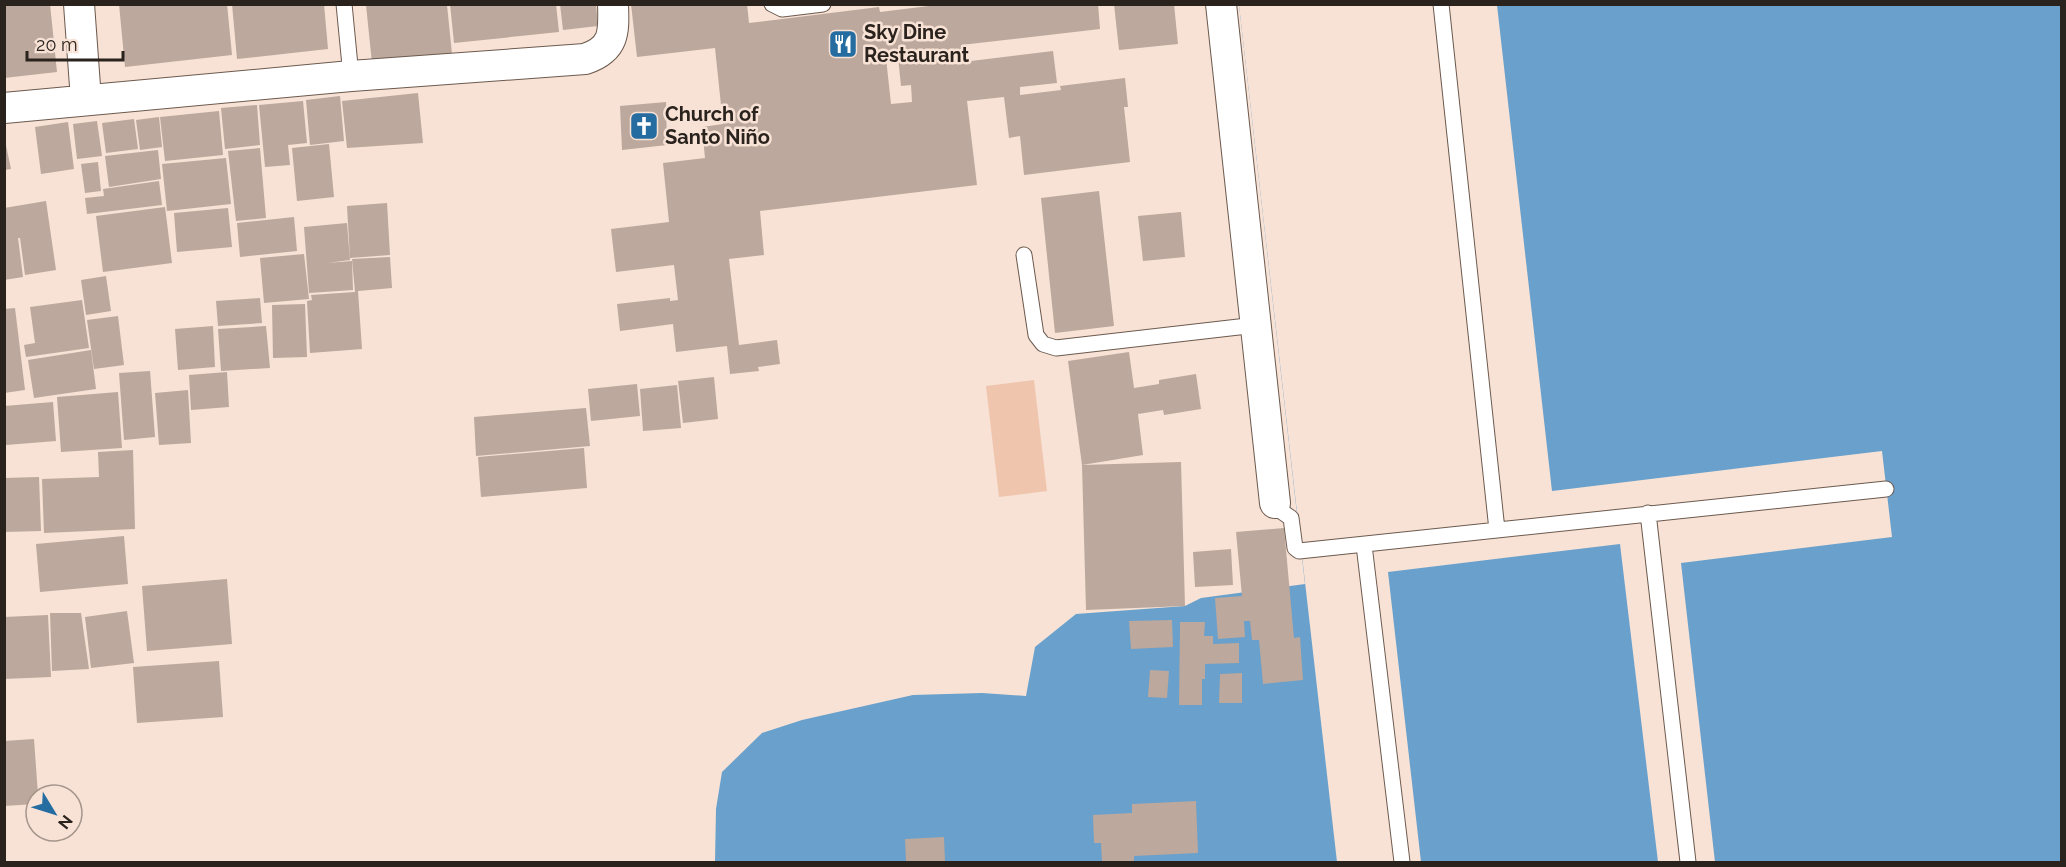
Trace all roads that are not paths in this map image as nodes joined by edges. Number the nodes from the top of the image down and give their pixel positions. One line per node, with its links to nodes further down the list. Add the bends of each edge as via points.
1 (79, 4): 9 (street)
2 (344, 4): 8 (lane)
3 (613, 4): 8 (street, via 610,41 597,55 585,59)
4 (772, 4): 5 (lane, via 782,9)
5 (823, 4)
6 (1221, 4): 12 (street)
7 (1441, 4): 16 (lane)
8 (351, 76): 9 (street)
9 (86, 100): 10 (street)
10 (4, 108)
11 (1024, 255): 12 (lane, via 1036,335 1043,344 1056,348)
12 (1256, 325): 14 (street)
13 (1886, 489): 15 (lane)
14 (1275, 503): 17 (lane, via 1291,518 1295,549 1299,551)
15 (1648, 513): 16 (lane); 19 (lane)
16 (1497, 530): 17 (lane)
17 (1364, 544): 18 (lane)
18 (1402, 862)
19 (1688, 862)

